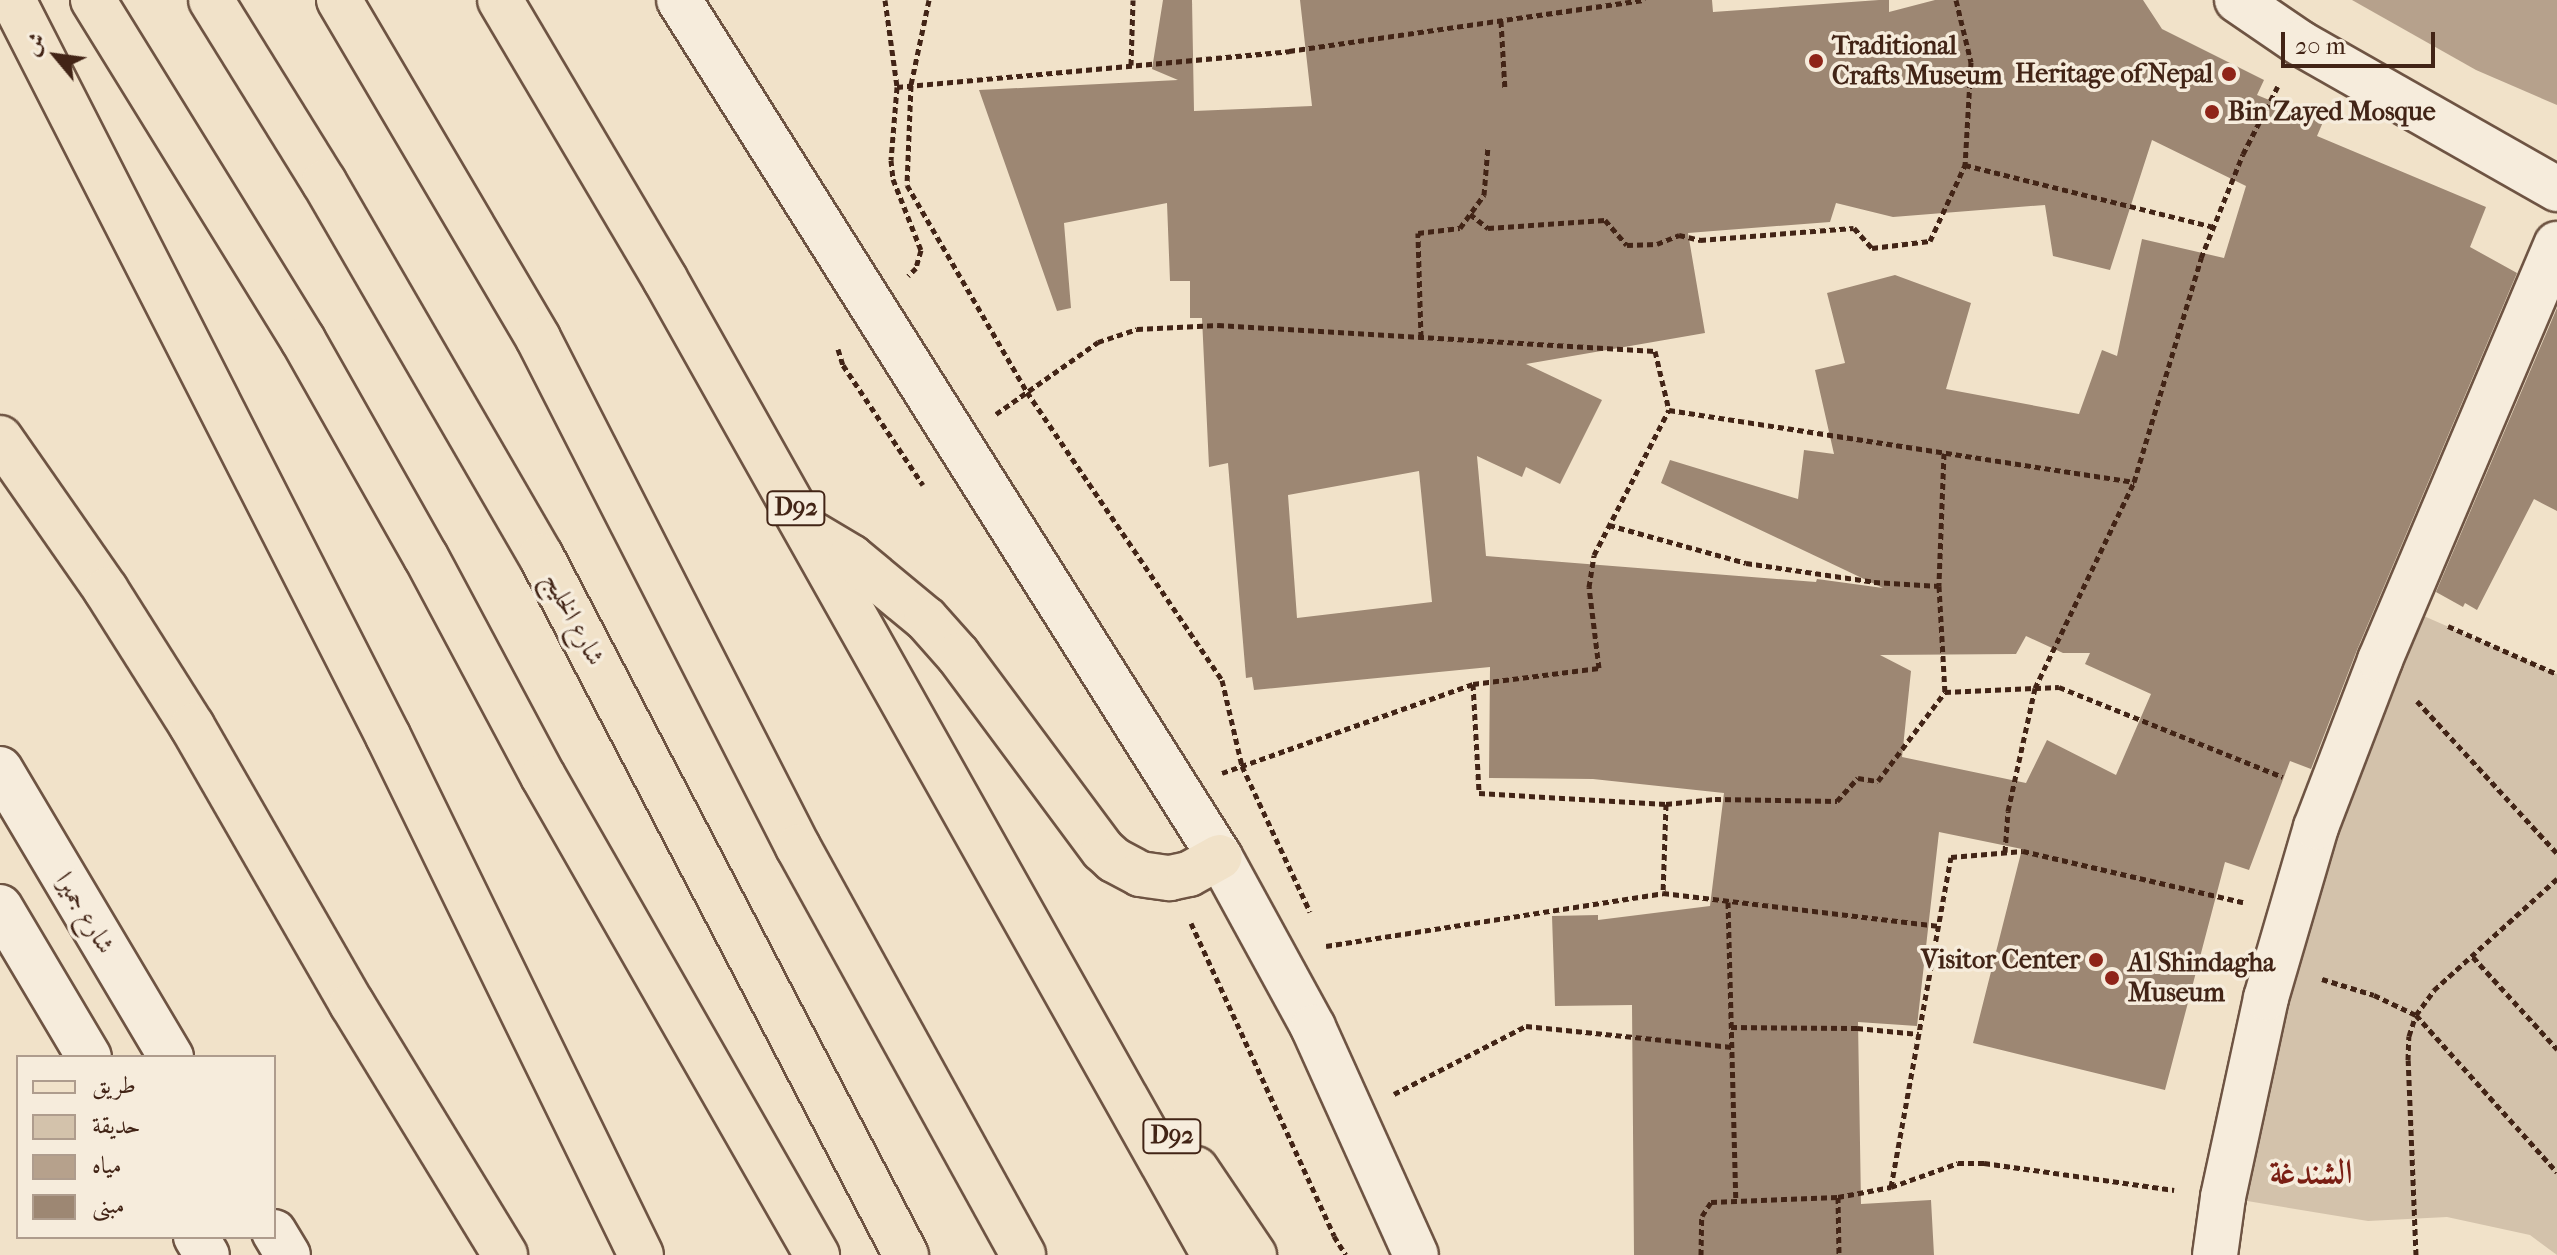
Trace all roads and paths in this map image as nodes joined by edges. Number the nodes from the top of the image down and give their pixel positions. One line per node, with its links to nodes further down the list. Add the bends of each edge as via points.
1 (13, 0): 80 (main road, via 388,736)
2 (93, 0): 81 (main road, via 303,340 543,776)
3 (211, 0): 82 (main road, شارع الخليج, via 332,195 541,556)
4 (339, 0): 83 (main road, via 538,338 798,847)
5 (500, 0): 33 (main road, D92)
6 (679, 0): 29 (street)
7 (929, 0): 16 (path)
8 (1133, 0): 15 (path)
9 (1645, 0): 12 (path)
10 (1956, 0): 20 (path, via 1971,62)
11 (2237, 0): 14 (street)
12 (1631, 1): 13 (path)
13 (1501, 21): 15 (path, via 1289,51); 18 (path)
14 (2300, 43): 21 (street); 23 (path, via 2243,154)
15 (1131, 65): 16 (path)
16 (911, 85): 17 (path); 26 (path, via 907,185)
17 (897, 87)
18 (1505, 90)
19 (1488, 146): 22 (path, via 1484,195)
20 (1965, 165): 22 (path, via 1930,241 1872,248 1854,228 1700,240 1679,235 1657,244 1627,245 1605,220 1488,228); 23 (path)
21 (2557, 189)
22 (1470, 214): 25 (path, via 1460,228 1418,233)
23 (2213, 227): 31 (path)
24 (2557, 244): 35 (street)
25 (1421, 337): 26 (path, via 1218,325 1137,329 1098,342); 27 (path, via 1655,351)
26 (1027, 392): 29 (path); 41 (path, via 1222,680)
27 (1669, 410): 30 (path); 32 (path)
28 (0, 438): 79 (main road, via 192,726)
29 (958, 440): 43 (street)
30 (1944, 453): 31 (path); 34 (path)
31 (2134, 482): 39 (path)
32 (1609, 525): 34 (path, via 1759,565); 38 (path, via 1594,555 1589,587 1599,668)
33 (809, 532): 48 (main road, via 851,557 926,619 1114,860 1140,874 1170,878 1205,868); 62 (main road, D92)
34 (1939, 586): 40 (path)
35 (2403, 607): 36 (street); 37 (path)
36 (2380, 660): 44 (street); 47 (path)
37 (2557, 674)
38 (1473, 684): 41 (path); 45 (path, via 1479,793)
39 (2035, 688): 40 (path); 44 (path, via 2059,687); 46 (path, via 2008,811)
40 (1945, 692): 45 (path, via 1878,781 1858,778 1837,801 1715,799)
41 (1242, 766): 43 (path); 54 (path)
42 (0, 769): 68 (street, شارع جميرا)
43 (1179, 789): 48 (street)
44 (2329, 795): 53 (street)
45 (1666, 804): 50 (path)
46 (2005, 852): 53 (path, via 2023,851); 55 (path, via 1951,857)
47 (2557, 853)
48 (1220, 857): 86 (street, via 1313,1027)
49 (2557, 879): 58 (path)
50 (1663, 893): 51 (path); 57 (path)
51 (1728, 902): 55 (path); 63 (path)
52 (0, 907): 67 (street)
53 (2290, 913): 60 (street)
54 (1313, 918)
55 (1939, 926): 64 (path)
56 (1319, 932): 57 (path)
57 (1326, 946): 59 (path)
58 (2473, 957): 61 (path, via 2434,990); 66 (path)
59 (1332, 959)
60 (2275, 965): 61 (path, via 2374,995); 75 (street)
61 (2416, 1015): 72 (path); 90 (path, via 2408,1060)
62 (1084, 1020): 84 (main road, D92); 85 (main road, D92, via 1184,1151)
63 (1731, 1027): 64 (path, via 1841,1027); 65 (path)
64 (1919, 1034): 73 (path)
65 (1732, 1047): 70 (path, via 1526,1026); 76 (path)
66 (2557, 1049)
67 (88, 1055)
68 (170, 1055)
69 (1388, 1081): 70 (path)
70 (1394, 1094): 71 (path)
71 (1400, 1107)
72 (2557, 1172)
73 (1891, 1187): 74 (path); 75 (path, via 1958,1163 1984,1163)
74 (1838, 1197): 76 (path); 88 (path)
75 (2223, 1197): 89 (street)
76 (1736, 1201): 87 (path, via 1705,1207)
77 (276, 1235): 78 (street)
78 (288, 1255)
79 (505, 1255)
80 (641, 1255)
81 (817, 1255)
82 (906, 1255)
83 (1023, 1255)
84 (1214, 1255)
85 (1254, 1255)
86 (1416, 1255)
87 (1701, 1255)
88 (1839, 1255)
89 (2215, 1255)
90 (2416, 1255)

